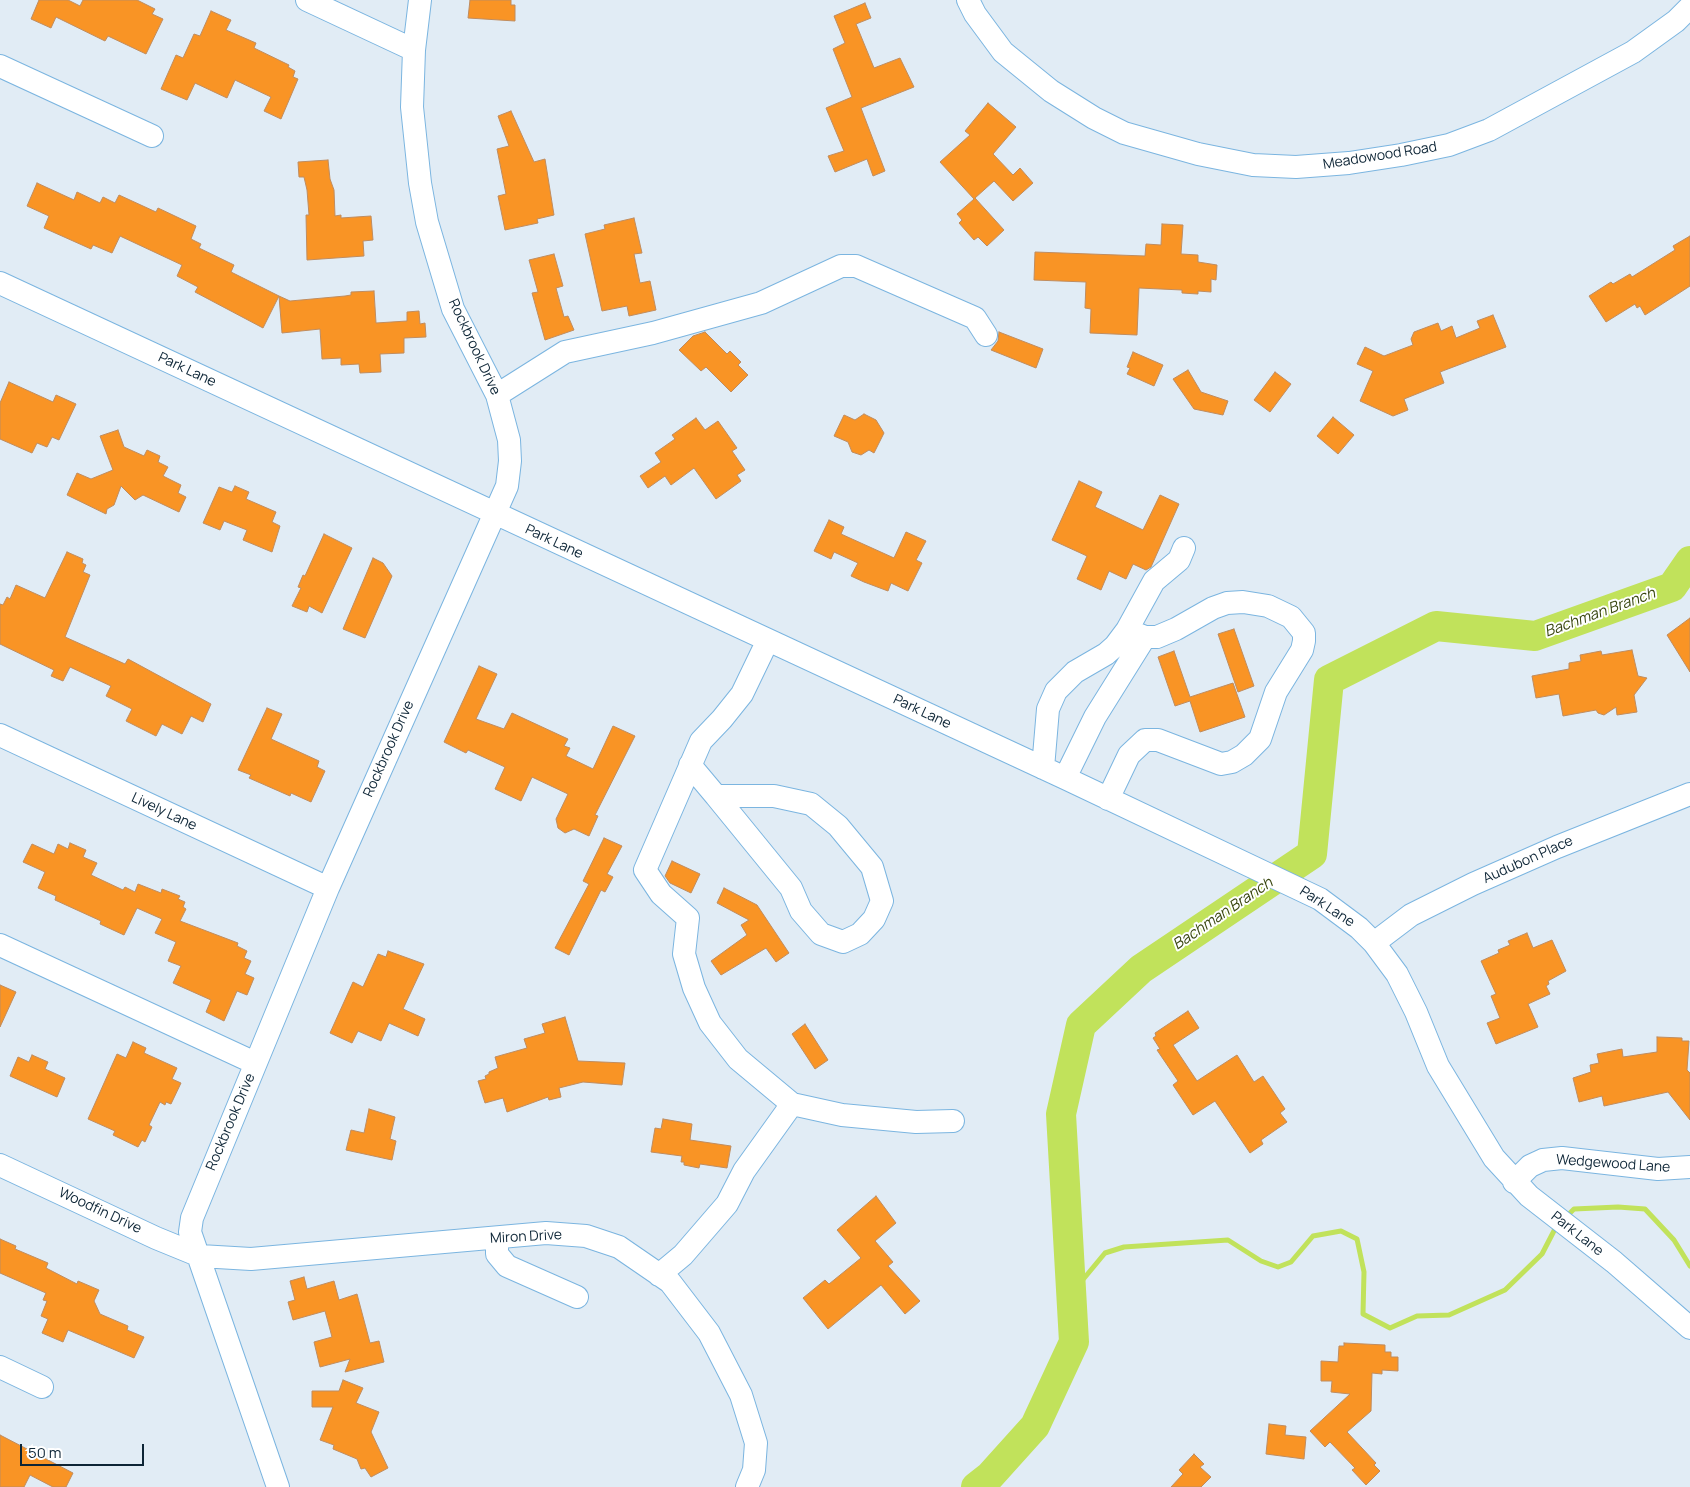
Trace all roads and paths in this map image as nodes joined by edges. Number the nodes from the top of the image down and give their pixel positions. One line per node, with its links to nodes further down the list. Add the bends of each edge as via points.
1 (307, 0): 5 (street)
2 (420, 0): 5 (street, Rockbrook Drive)
3 (968, 0): 4 (street, Meadowood Road, via 1002,52 1051,91 1094,118 1124,133 1198,154 1253,165 1296,167 1401,155 1449,145 1489,130 1633,52)
4 (1690, 7)
5 (414, 50): 10 (street, Rockbrook Drive, via 412,107 427,222 453,309)
6 (0, 66): 7 (street)
7 (152, 136)
8 (0, 283): 11 (street, Park Lane)
9 (986, 335): 10 (street, via 975,318 856,266 841,266 761,303 653,333 565,352)
10 (497, 394): 11 (street, Rockbrook Drive, via 509,440 510,461 507,486)
11 (495, 514): 14 (street, Park Lane); 22 (street, Rockbrook Drive)
12 (1184, 548): 13 (street, via 1179,560 1154,581)
13 (1136, 634): 17 (street, via 1075,672 1056,691 1048,709); 18 (street); 21 (street, via 1157,637 1213,608 1243,602 1268,606 1291,617 1304,633 1304,641 1302,650 1276,692 1260,739 1244,755 1221,764 1158,740 1145,740 1129,755)
14 (768, 640): 16 (street, via 742,694 700,741); 17 (street, Park Lane)
15 (0, 735): 22 (street, Lively Lane)
16 (690, 765): 20 (street); 26 (street, via 645,870 661,894 688,918 684,954 694,988 710,1023 738,1059)
17 (1044, 768): 18 (street, Park Lane)
18 (1065, 778): 21 (street, Park Lane)
19 (1690, 794): 23 (street, Audubon Place, via 1473,884 1411,915)
20 (716, 796): 20 (street, via 774,796 811,804 838,826 872,867 882,902 874,919 860,934 844,942 821,934 801,911 791,888)
21 (1108, 799): 23 (street, Park Lane, via 1297,887 1342,914)
22 (328, 888): 25 (street, Rockbrook Drive)
23 (1374, 943): 30 (street, Park Lane, via 1397,974 1438,1066 1472,1125)
24 (0, 945): 25 (street)
25 (256, 1063): 32 (street, Rockbrook Drive, via 192,1218 190,1232)
26 (792, 1104): 27 (street, via 842,1115 916,1122); 33 (street, via 744,1171 727,1204 682,1255)
27 (953, 1121)
28 (0, 1165): 32 (street, Woodfin Drive)
29 (1690, 1166): 30 (street, Wedgewood Lane, via 1658,1170 1562,1158 1543,1160 1530,1166)
30 (1514, 1182): 35 (street, Park Lane)
31 (497, 1238): 32 (street, Miron Drive, via 252,1260); 33 (street, Miron Drive, via 546,1233 586,1236 620,1248); 34 (street, via 497,1254 508,1266)
32 (200, 1256): 38 (street, Rockbrook Drive)
33 (659, 1275): 39 (street, Miron Drive, via 670,1282 709,1333 741,1395 756,1443 754,1470)
34 (577, 1297)
35 (1690, 1328)
36 (0, 1368): 37 (street)
37 (42, 1388)
38 (278, 1487)
39 (746, 1487)

